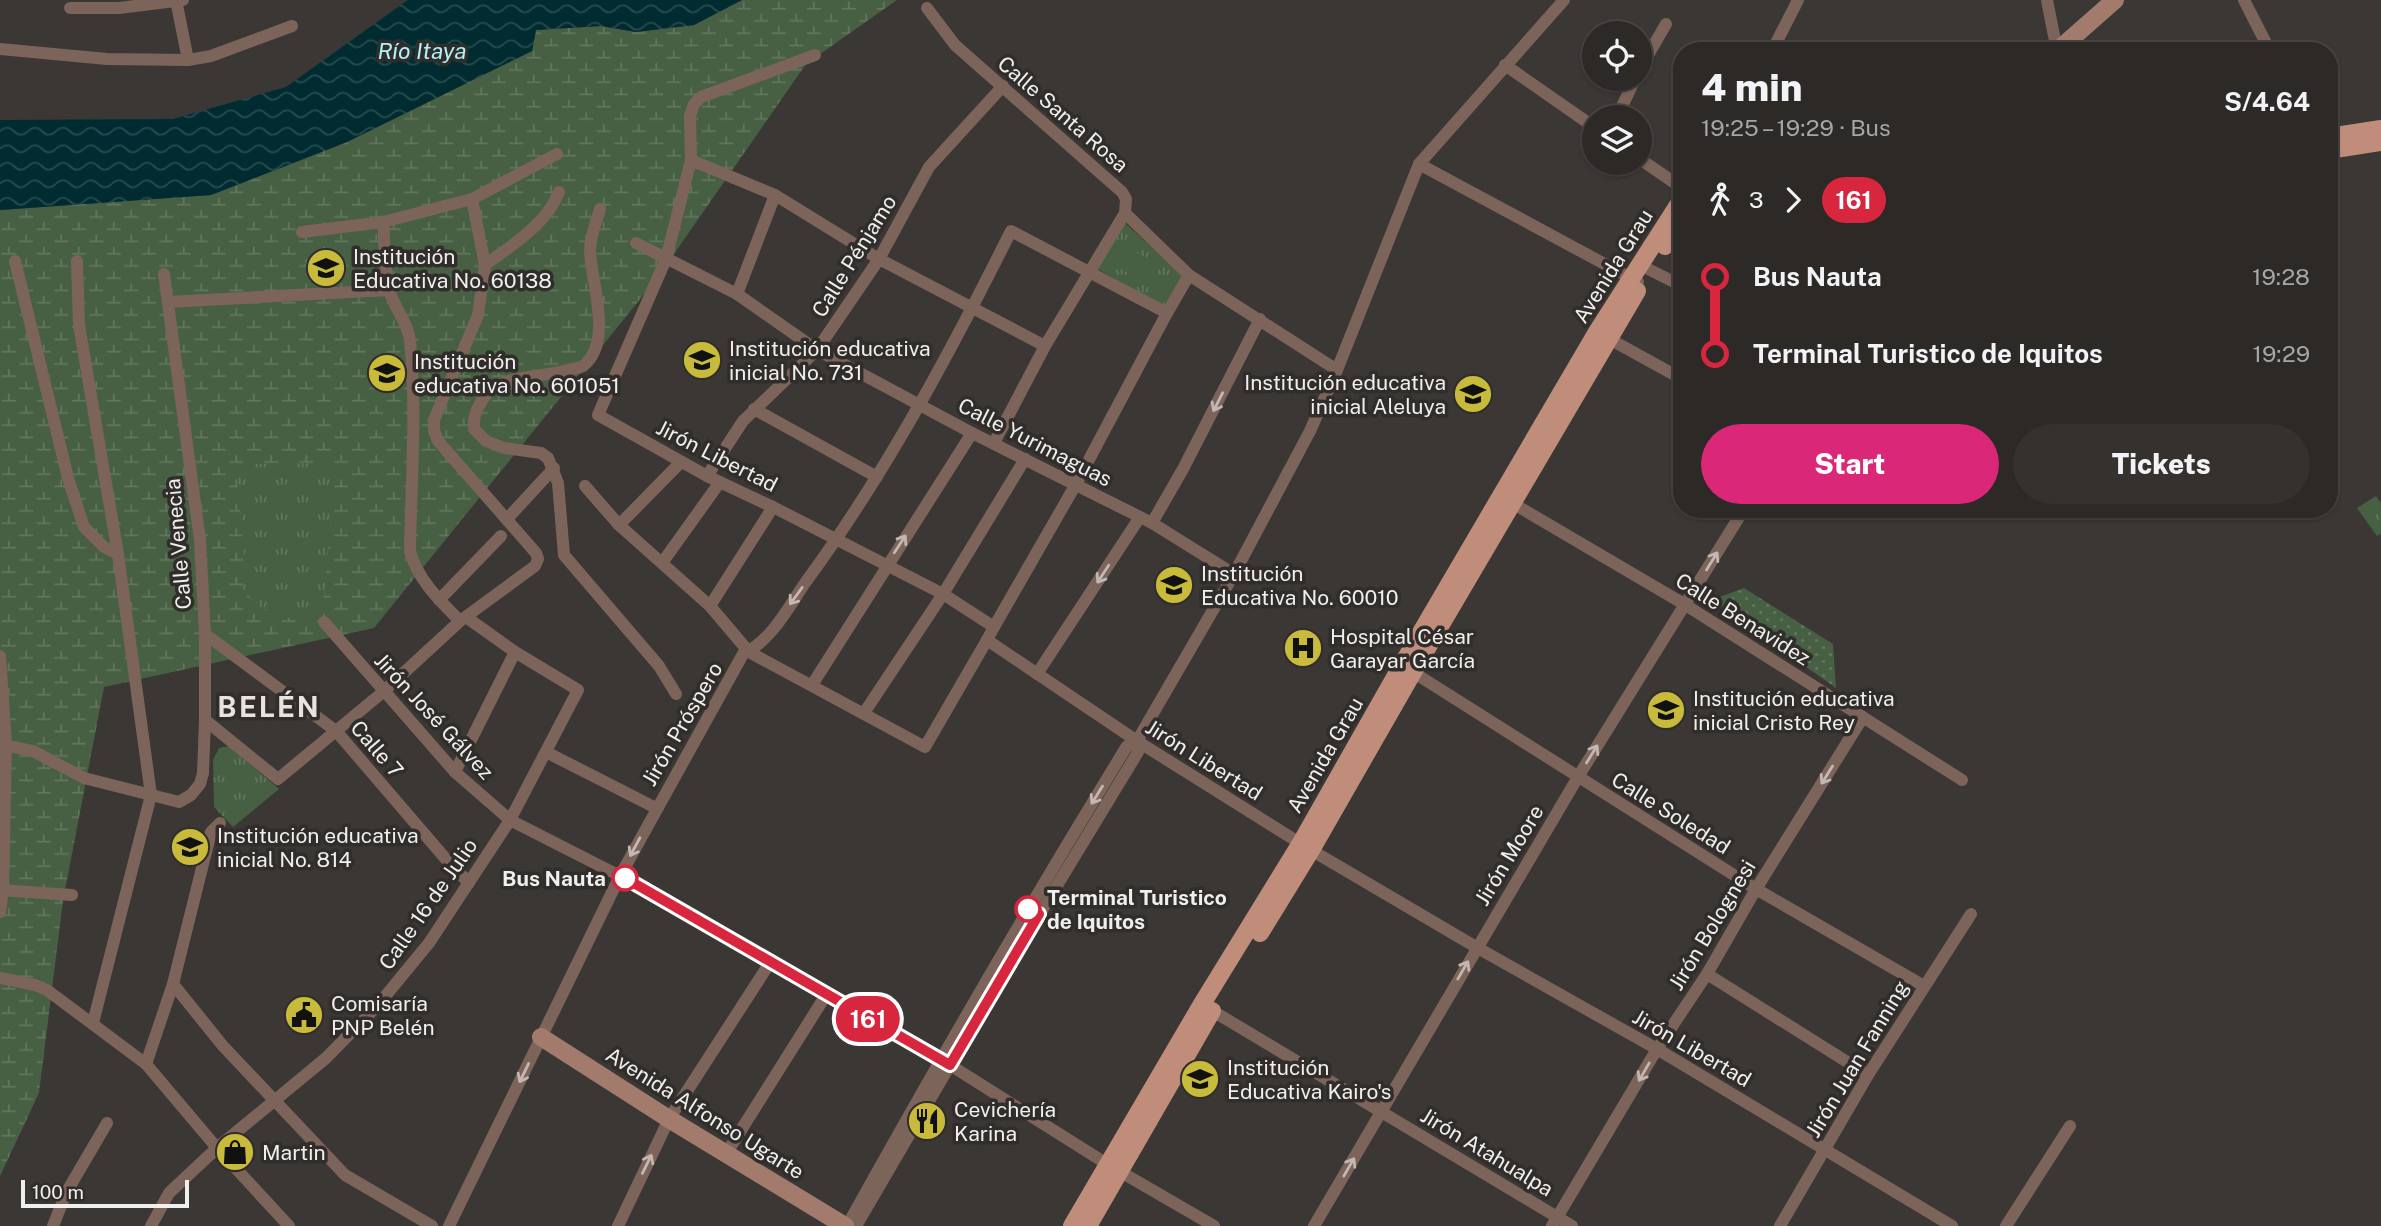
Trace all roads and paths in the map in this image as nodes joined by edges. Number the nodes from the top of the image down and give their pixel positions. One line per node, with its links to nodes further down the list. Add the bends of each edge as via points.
1 (1564, 0): 19 (street)
2 (2047, 0): 12 (street)
3 (2115, 0): 13 (main road)
4 (2244, 0): 14 (street)
5 (178, 1): 7 (street); 18 (street)
6 (1795, 1): 11 (street)
7 (70, 8)
8 (927, 8): 20 (street, Calle Santa Rosa, via 955,45)
9 (1666, 24): 15 (street)
10 (292, 26): 18 (street)
11 (1776, 42)
12 (2055, 42)
13 (2067, 42)
14 (2265, 42)
15 (1652, 48)
16 (0, 49): 18 (street, via 107,59)
17 (815, 55): 27 (street, via 701,97 690,116)
18 (188, 60)
19 (1505, 65): 21 (street); 28 (street)
20 (1003, 86): 35 (street, Calle Santa Rosa, via 1122,192); 42 (street, Calle Pénjamo, via 929,167)
21 (1582, 119)
22 (2381, 129): 23 (main road)
23 (2338, 136)
24 (2381, 142): 25 (main road)
25 (2338, 149)
26 (557, 154): 33 (street)
27 (691, 160): 32 (street); 41 (street)
28 (1419, 164): 48 (street); 60 (street)
29 (1652, 167): 30 (street)
30 (1673, 182)
31 (559, 192): 45 (street, via 553,207 533,229)
32 (775, 195): 42 (street); 52 (street)
33 (472, 199): 37 (street); 45 (street)
34 (600, 209): 68 (street, via 590,252 600,326 593,351 583,366 502,382 486,393 473,415 474,429 486,441 541,453)
35 (1125, 213): 46 (street); 49 (street, Calle Santa Rosa)
36 (1673, 215): 48 (main road, Avenida Grau)
37 (383, 222): 38 (street); 51 (street)
38 (302, 232)
39 (1673, 234): 48 (main road)
40 (636, 243): 41 (street, Calle Yurimaguas)
41 (666, 259): 52 (street, Calle Yurimaguas); 67 (street, Jirón Libertad, via 598,415)
42 (878, 259): 54 (street); 59 (street, Calle Pénjamo)
43 (15, 261): 82 (street, via 84,527)
44 (77, 261): 82 (street, via 79,325)
45 (485, 265): 77 (street, via 478,315 433,431)
46 (1088, 273): 54 (street, Jirón Próspero, via 1012,231); 55 (street); 58 (street)
47 (164, 274): 53 (street, Calle Venecia)
48 (1641, 274): 50 (street); 57 (main road, Avenida Grau)
49 (1189, 275): 55 (street); 56 (street, Calle Santa Rosa)
50 (1673, 283)
51 (389, 290): 53 (street); 87 (street, via 408,327 410,342 410,551 414,566)
52 (737, 294): 59 (street, Calle Yurimaguas)
53 (168, 302): 93 (street, Calle Venecia, via 200,540)
54 (973, 308): 58 (street); 62 (street, Jirón Próspero)
55 (1167, 313): 72 (street)
56 (1260, 319): 60 (street, Calle Santa Rosa); 78 (street, one-way to 78, via 1183,469)
57 (1603, 335): 61 (street); 74 (main road, Avenida Grau)
58 (1045, 346): 65 (street)
59 (817, 350): 62 (street, Calle Yurimaguas); 63 (street, Calle Pénjamo)
60 (1337, 370): 85 (street)
61 (1673, 374)
62 (920, 406): 64 (street, Calle Yurimaguas); 70 (street, Jirón Próspero)
63 (754, 409): 69 (street, Calle Pénjamo); 70 (street)
64 (972, 433): 65 (street, Calle Yurimaguas); 84 (street, one-way to 64)
65 (994, 443): 66 (street, Calle Yurimaguas)
66 (1025, 459): 72 (street, Calle Yurimaguas); 86 (street)
67 (681, 462): 69 (street, Jirón Libertad); 79 (street)
68 (554, 468): 77 (street); 102 (street, via 564,555 659,666)
69 (707, 476): 71 (street, Jirón Libertad)
70 (877, 477): 81 (street, Jirón Próspero)
71 (720, 482): 75 (street, Jirón Libertad); 83 (street)
72 (1076, 484): 78 (street, Calle Yurimaguas); 92 (street)
73 (585, 486): 79 (street)
74 (1506, 500): 88 (street, Calle Benavidez); 98 (main road, Avenida Grau)
75 (772, 506): 81 (street, Jirón Libertad); 89 (street)
76 (1738, 518): 88 (street, Jirón Moore, one-way to 76)
77 (507, 519): 90 (street, via 538,559 535,566)
78 (1146, 520): 85 (street, Calle Yurimaguas); 99 (street, one-way to 99)
79 (619, 525): 83 (street)
80 (501, 536): 87 (street)
81 (836, 540): 84 (street, Jirón Libertad); 96 (street, Jirón Próspero, one-way to 96, via 762,643)
82 (118, 554): 113 (street)
83 (662, 563): 89 (street)
84 (887, 565): 86 (street, Jirón Libertad); 100 (street)
85 (1234, 574): 107 (street)
86 (943, 594): 92 (street, Jirón Libertad); 103 (street)
87 (439, 600): 90 (street)
88 (1684, 604): 104 (street, Calle Benavidez); 111 (street, Jirón Moore, one-way to 88)
89 (710, 606): 96 (street)
90 (463, 619): 95 (street); 101 (street)
91 (324, 622): 101 (street, Jirón José Gálvez)
92 (994, 627): 94 (street)
93 (205, 634): 105 (street, Calle Venecia); 106 (street, Calle 7)
94 (987, 640): 99 (street, Jirón Libertad); 103 (street, via 925,747)
95 (515, 652): 109 (street, Calle 16 de Julio, via 578,690); 110 (street)
96 (749, 652): 100 (street); 114 (street, Jirón Próspero, via 743,654)
97 (0, 656): 108 (street)
98 (1407, 668): 111 (street, Calle Soledad); 117 (main road, Avenida Grau)
99 (1037, 674): 107 (street, Jirón Libertad)
100 (812, 685): 103 (street)
101 (383, 692): 106 (street); 110 (street, Jirón José Gálvez)
102 (676, 694)
103 (864, 713)
104 (1863, 717): 112 (street, Calle Benavidez); 120 (street, Jirón Bolognesi, one-way to 120)
105 (205, 720): 106 (street, via 278,779); 113 (street, Calle Venecia, via 200,784 179,802)
106 (336, 730): 119 (street, Calle 7)
107 (1137, 741): 117 (street, Jirón Libertad); 136 (street, via 1138,752 1034,911)
108 (3, 744): 113 (street, via 33,751 84,778); 121 (street)
109 (546, 752): 114 (street); 115 (street, Calle 16 de Julio)
110 (455, 772): 115 (street, Jirón José Gálvez)
111 (1578, 777): 120 (street, Calle Soledad); 125 (street, Jirón Moore)
112 (1962, 780)
113 (151, 795): 133 (street)
114 (656, 808): 118 (street, Jirón Próspero, one-way to 118)
115 (510, 820): 118 (street, Jirón José Gálvez); 119 (street, Calle 16 de Julio)
116 (220, 823): 129 (street, via 211,832)
117 (1306, 847): 125 (street, Jirón Libertad); 132 (main road, Avenida Grau)
118 (620, 876): 126 (street, Jirón José Gálvez); 134 (street, Jirón Próspero)
119 (469, 883): 139 (street, Calle 16 de Julio, via 429,943 378,1005 326,1058)
120 (1756, 889): 127 (street, Jirón Bolognesi); 130 (street, Calle Soledad)
121 (1, 890): 122 (street); 123 (street)
122 (72, 895)
123 (0, 912)
124 (1970, 914): 130 (street, Jirón Juan Fanning)
125 (1476, 947): 135 (street, Jirón Libertad); 140 (street, Jirón Moore, one-way to 125)
126 (771, 961): 131 (street, Jirón José Gálvez); 141 (street)
127 (1707, 974): 135 (street, Jirón Bolognesi); 138 (street)
128 (0, 978): 133 (street, via 47,990)
129 (173, 984): 137 (street); 139 (street)
130 (1924, 986): 138 (street, Jirón Juan Fanning)
131 (826, 995): 136 (street, Jirón José Gálvez); 146 (street)
132 (1207, 1008): 140 (street, Jirón Atahualpa); 147 (main road, Avenida Grau)
133 (93, 1023): 137 (street)
134 (541, 1037): 141 (main road, Avenida Alfonso Ugarte); 153 (street, Jirón Próspero, one-way to 153)
135 (1657, 1049): 145 (street, Jirón Libertad); 148 (street, Jirón Bolognesi, one-way to 148)
136 (945, 1062): 147 (street, Jirón José Gálvez); 155 (street); 156 (street)
137 (146, 1064): 144 (street)
138 (1868, 1074): 145 (street, Jirón Juan Fanning)
139 (274, 1101): 144 (street, Calle 16 de Julio); 152 (street, via 345,1175)
140 (1381, 1111): 148 (street, Jirón Atahualpa); 160 (street, Jirón Moore, one-way to 140)
141 (669, 1119): 146 (main road, Avenida Alfonso Ugarte); 154 (street, one-way to 141)
142 (107, 1123): 149 (street, via 66,1193)
143 (2070, 1126): 164 (street)
144 (217, 1148): 150 (street, Calle 16 de Julio, via 169,1193); 151 (street)
145 (1825, 1149): 162 (street, Jirón Juan Fanning); 163 (street, Jirón Libertad)
146 (726, 1154): 155 (main road, Avenida Alfonso Ugarte)
147 (1114, 1167): 157 (main road, Avenida Grau); 158 (main road, Avenida Grau); 159 (street, Jirón José Gálvez)
148 (1555, 1222): 161 (street, Jirón Atahualpa)
149 (53, 1226)
150 (151, 1226)
151 (289, 1226)
152 (432, 1226)
153 (449, 1226)
154 (618, 1226)
155 (846, 1226)
156 (856, 1226)
157 (1072, 1226)
158 (1088, 1226)
159 (1214, 1226)
160 (1314, 1226)
161 (1572, 1226)
162 (1780, 1226)
163 (1952, 1226)
164 (2006, 1226)

